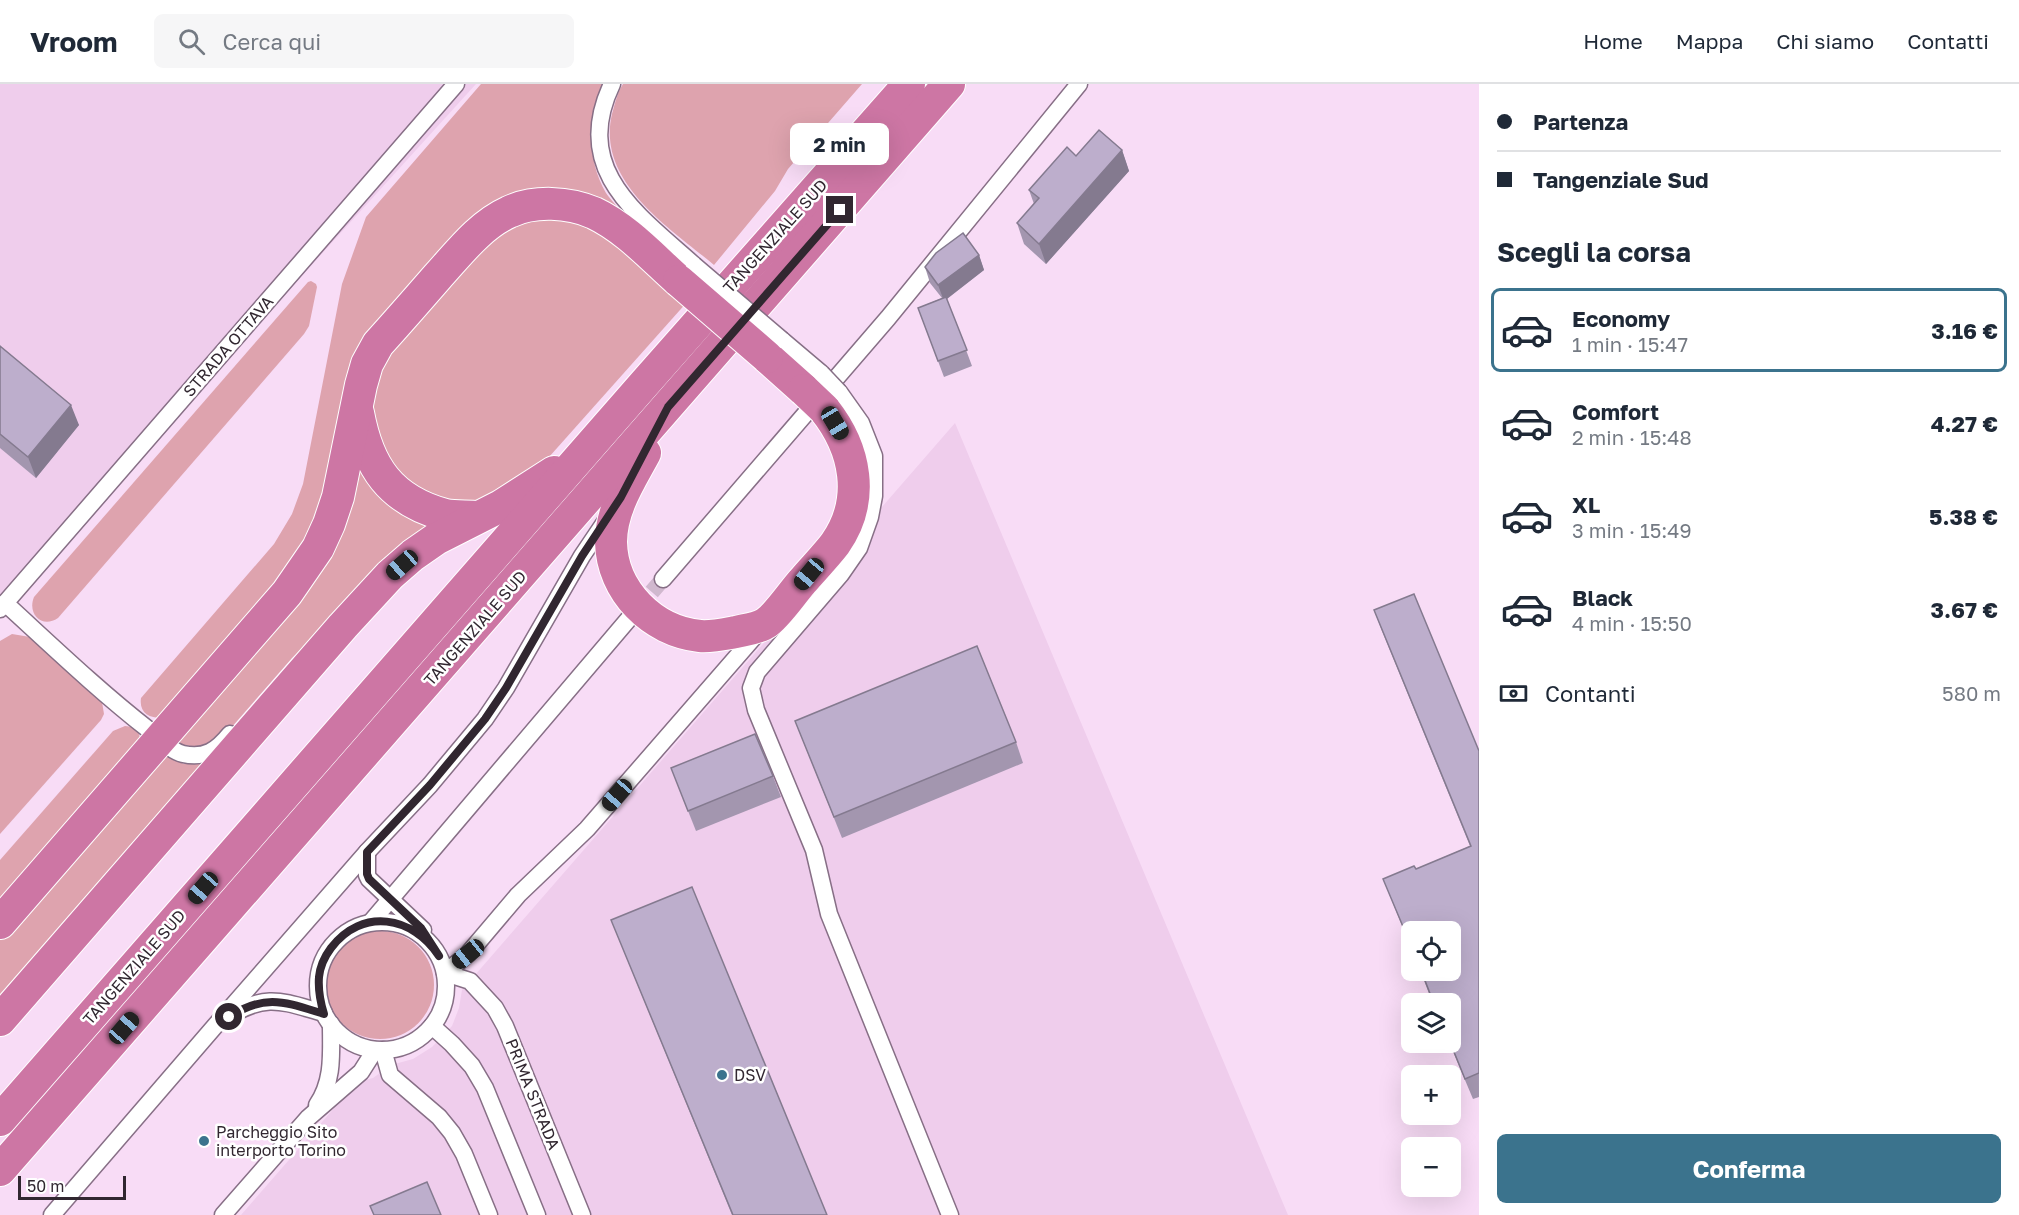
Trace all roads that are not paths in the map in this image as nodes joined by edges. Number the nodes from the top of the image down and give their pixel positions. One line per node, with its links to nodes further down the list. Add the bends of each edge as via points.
1 (456, 84): 14 (street, STRADA OTTAVA)
2 (612, 84): 6 (street, via 604,100 599,131 608,174 617,191)
3 (909, 84): 10 (highway, TANGENZIALE SUD)
4 (949, 84): 9 (highway, TANGENZIALE SUD)
5 (1079, 84): 13 (street, via 888,318)
6 (687, 273): 7 (highway, bridge); 8 (highway, via 593,212 558,204 525,206 509,212 478,232 378,344 367,364)
7 (822, 391): 16 (highway, via 848,450 854,478 850,509 834,544); 39 (street, via 861,423 874,456 870,517 859,548 841,574 757,672 751,688 756,710 814,850 829,914)
8 (357, 407): 12 (highway, via 362,436 373,463 397,491 446,515); 18 (highway, via 338,497 318,548 287,593)
9 (668, 407): 11 (highway); 33 (highway, TANGENZIALE SUD)
10 (587, 450): 12 (highway); 32 (highway, TANGENZIALE SUD)
11 (621, 497): 16 (highway, via 613,520 614,566 622,586 652,620 684,634 703,637); 19 (street, via 485,719)
12 (478, 517): 17 (highway, via 436,538 413,555)
13 (663, 579)
14 (2, 606): 18 (street)
15 (632, 615): 20 (street)
16 (766, 624): 25 (street, via 587,829)
17 (343, 626): 18 (street, via 294,662 218,748 199,754 181,753); 27 (highway)
18 (161, 739): 22 (highway)
19 (367, 852): 20 (street, via 369,879); 28 (street)
20 (392, 900): 21 (street); 23 (street)
21 (371, 922): 24 (street, via 394,922 416,931); 26 (street, via 353,928 325,956 318,995)
22 (0, 923)
23 (421, 928): 24 (street); 25 (street, PRIMA STRADA)
24 (439, 956): 25 (street)
25 (450, 968): 29 (street, via 444,1001); 38 (street, PRIMA STRADA, via 470,981 495,1008 505,1026)
26 (327, 1019): 28 (street, via 273,1001 243,1007); 30 (street, via 343,1037); 31 (street, via 332,1060 326,1092)
27 (0, 1020)
28 (215, 1026): 34 (street)
29 (432, 1026): 30 (street, via 410,1044); 37 (street, via 472,1066 485,1088)
30 (379, 1050): 31 (street, via 361,1072); 36 (street, via 390,1076 452,1133)
31 (308, 1118): 35 (street)
32 (0, 1120)
33 (0, 1170)
34 (52, 1215)
35 (223, 1215)
36 (489, 1215)
37 (537, 1215)
38 (582, 1215)
39 (950, 1215)

